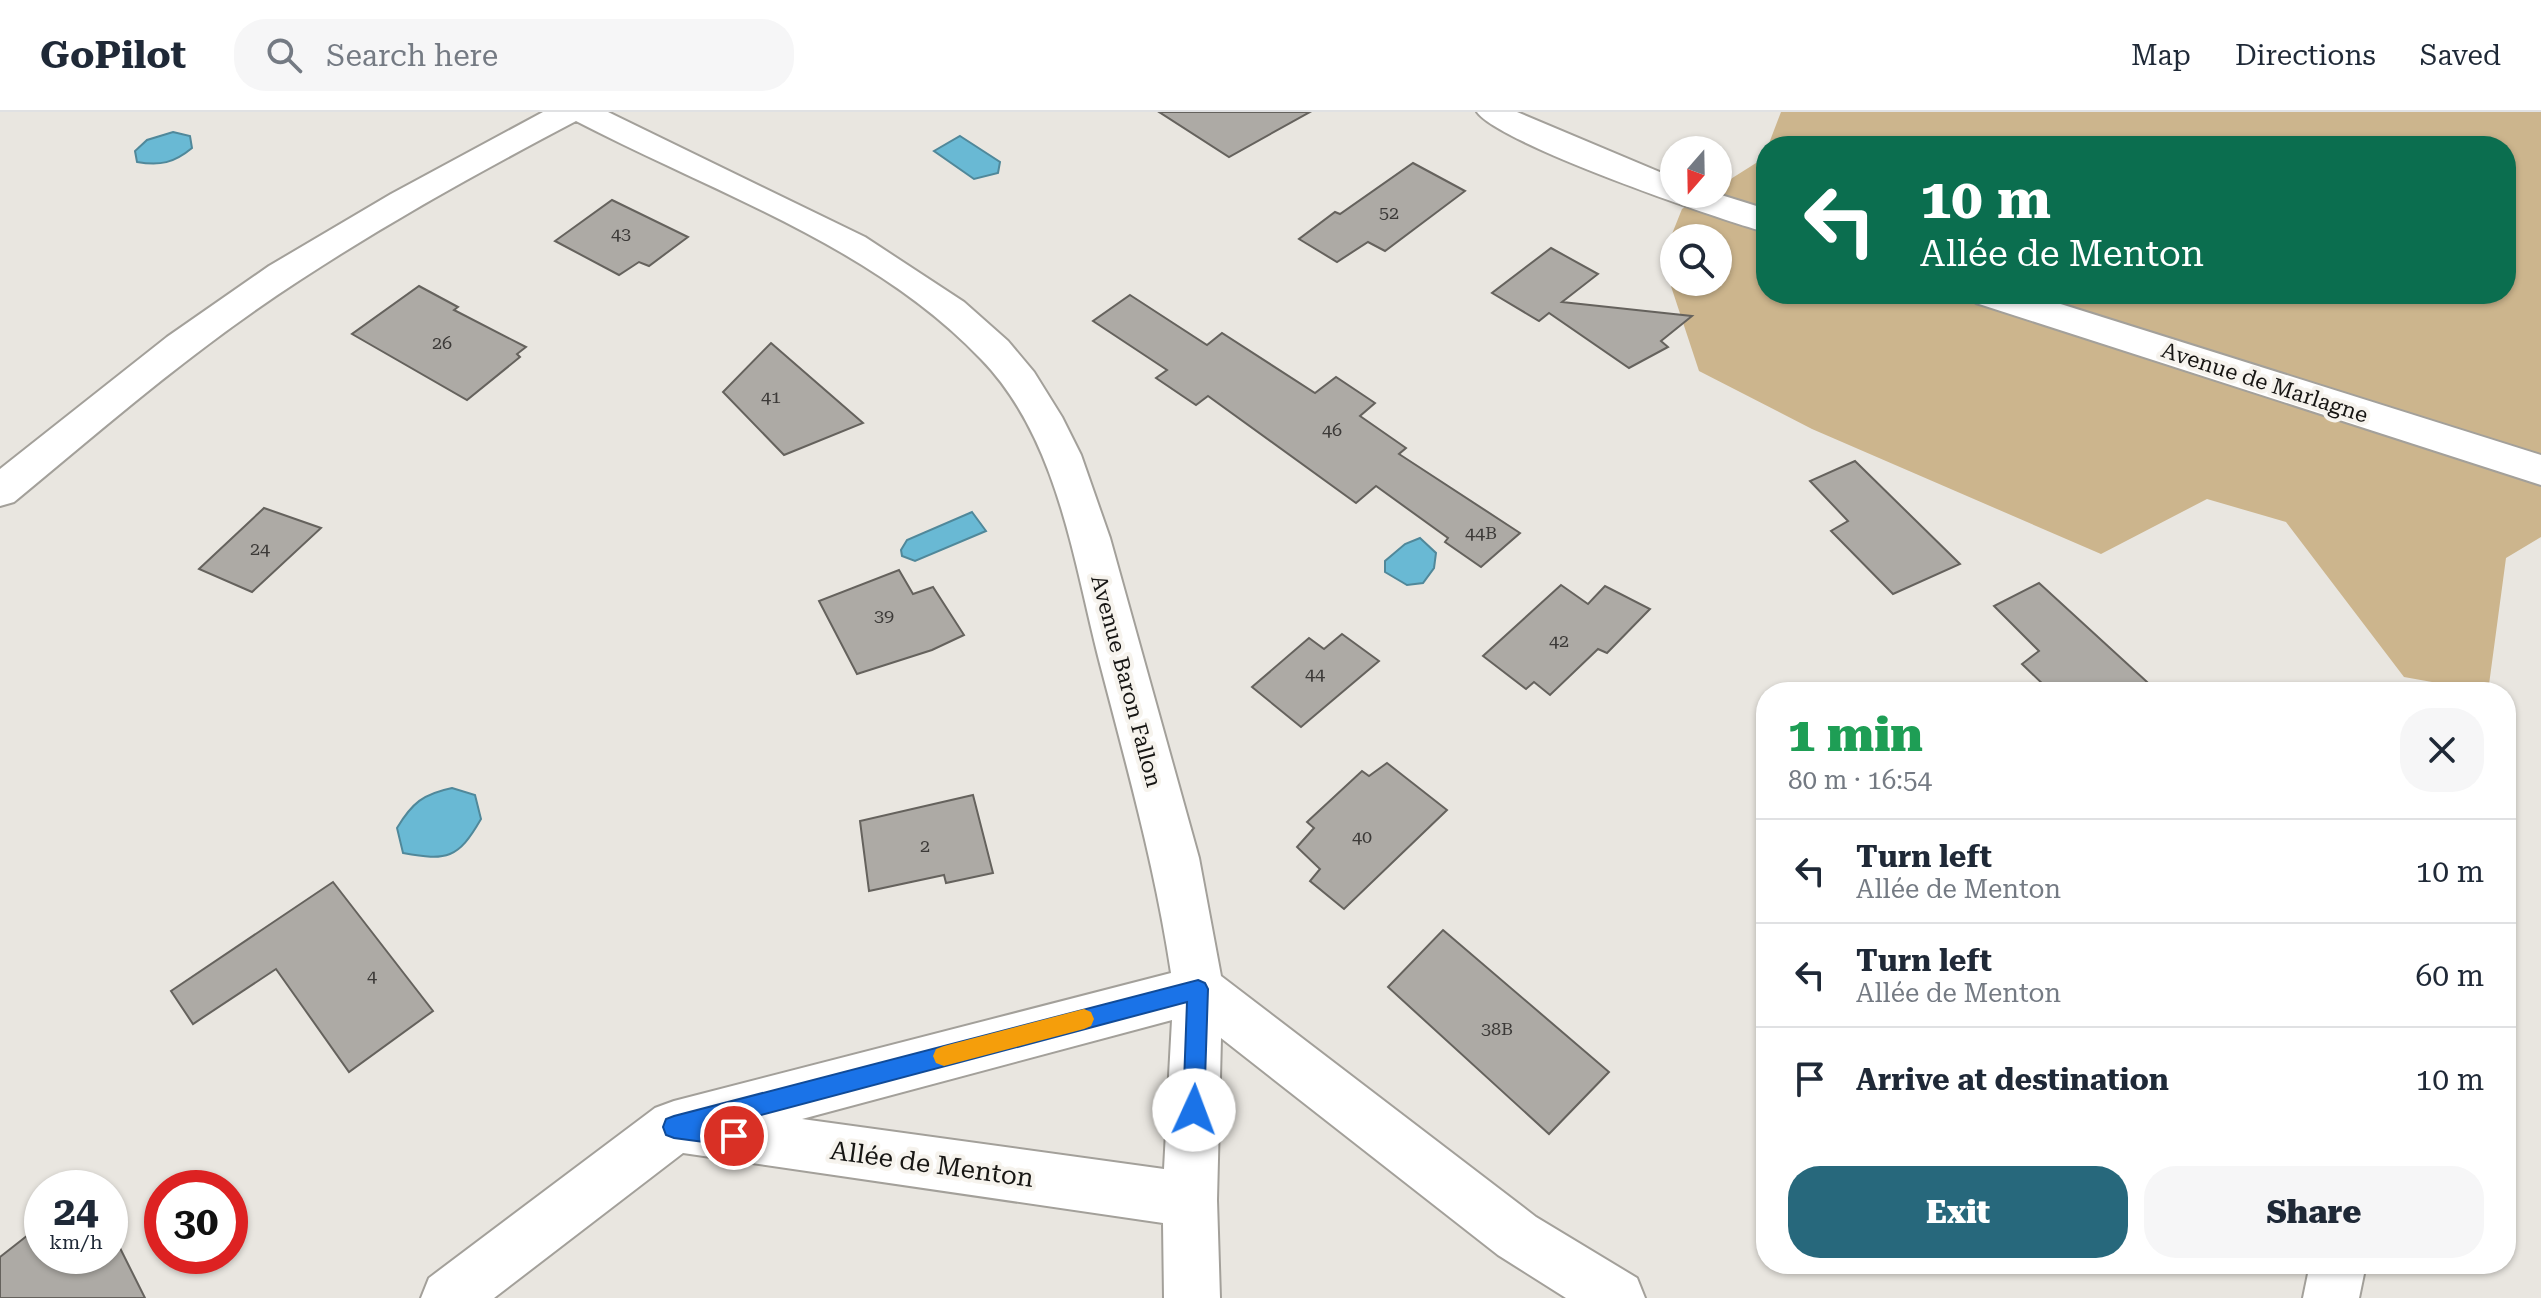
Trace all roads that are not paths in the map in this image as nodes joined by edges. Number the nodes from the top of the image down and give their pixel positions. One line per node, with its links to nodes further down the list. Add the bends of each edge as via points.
1 (568, 112): 9 (street, via 373,218 245,299)
2 (583, 112): 10 (street, Avenue Baron Fallon, via 906,279 996,351 1021,382 1066,471 1104,593 1175,859)
3 (1493, 112): 4 (street)
4 (1660, 185)
5 (1727, 208): 6 (street)
6 (1756, 218)
7 (2020, 304): 8 (street, Avenue de Marlagne)
8 (2541, 470)
9 (0, 491)
10 (1198, 989): 11 (street); 12 (street, Avenue Baron Fallon); 16 (street, via 1517,1236)
11 (674, 1127): 12 (street, Allée de Menton); 14 (street)
12 (1190, 1200): 15 (street, Avenue Baron Fallon)
13 (2336, 1274): 17 (street)
14 (449, 1298)
15 (1192, 1298)
16 (1617, 1298)
17 (2331, 1298)

